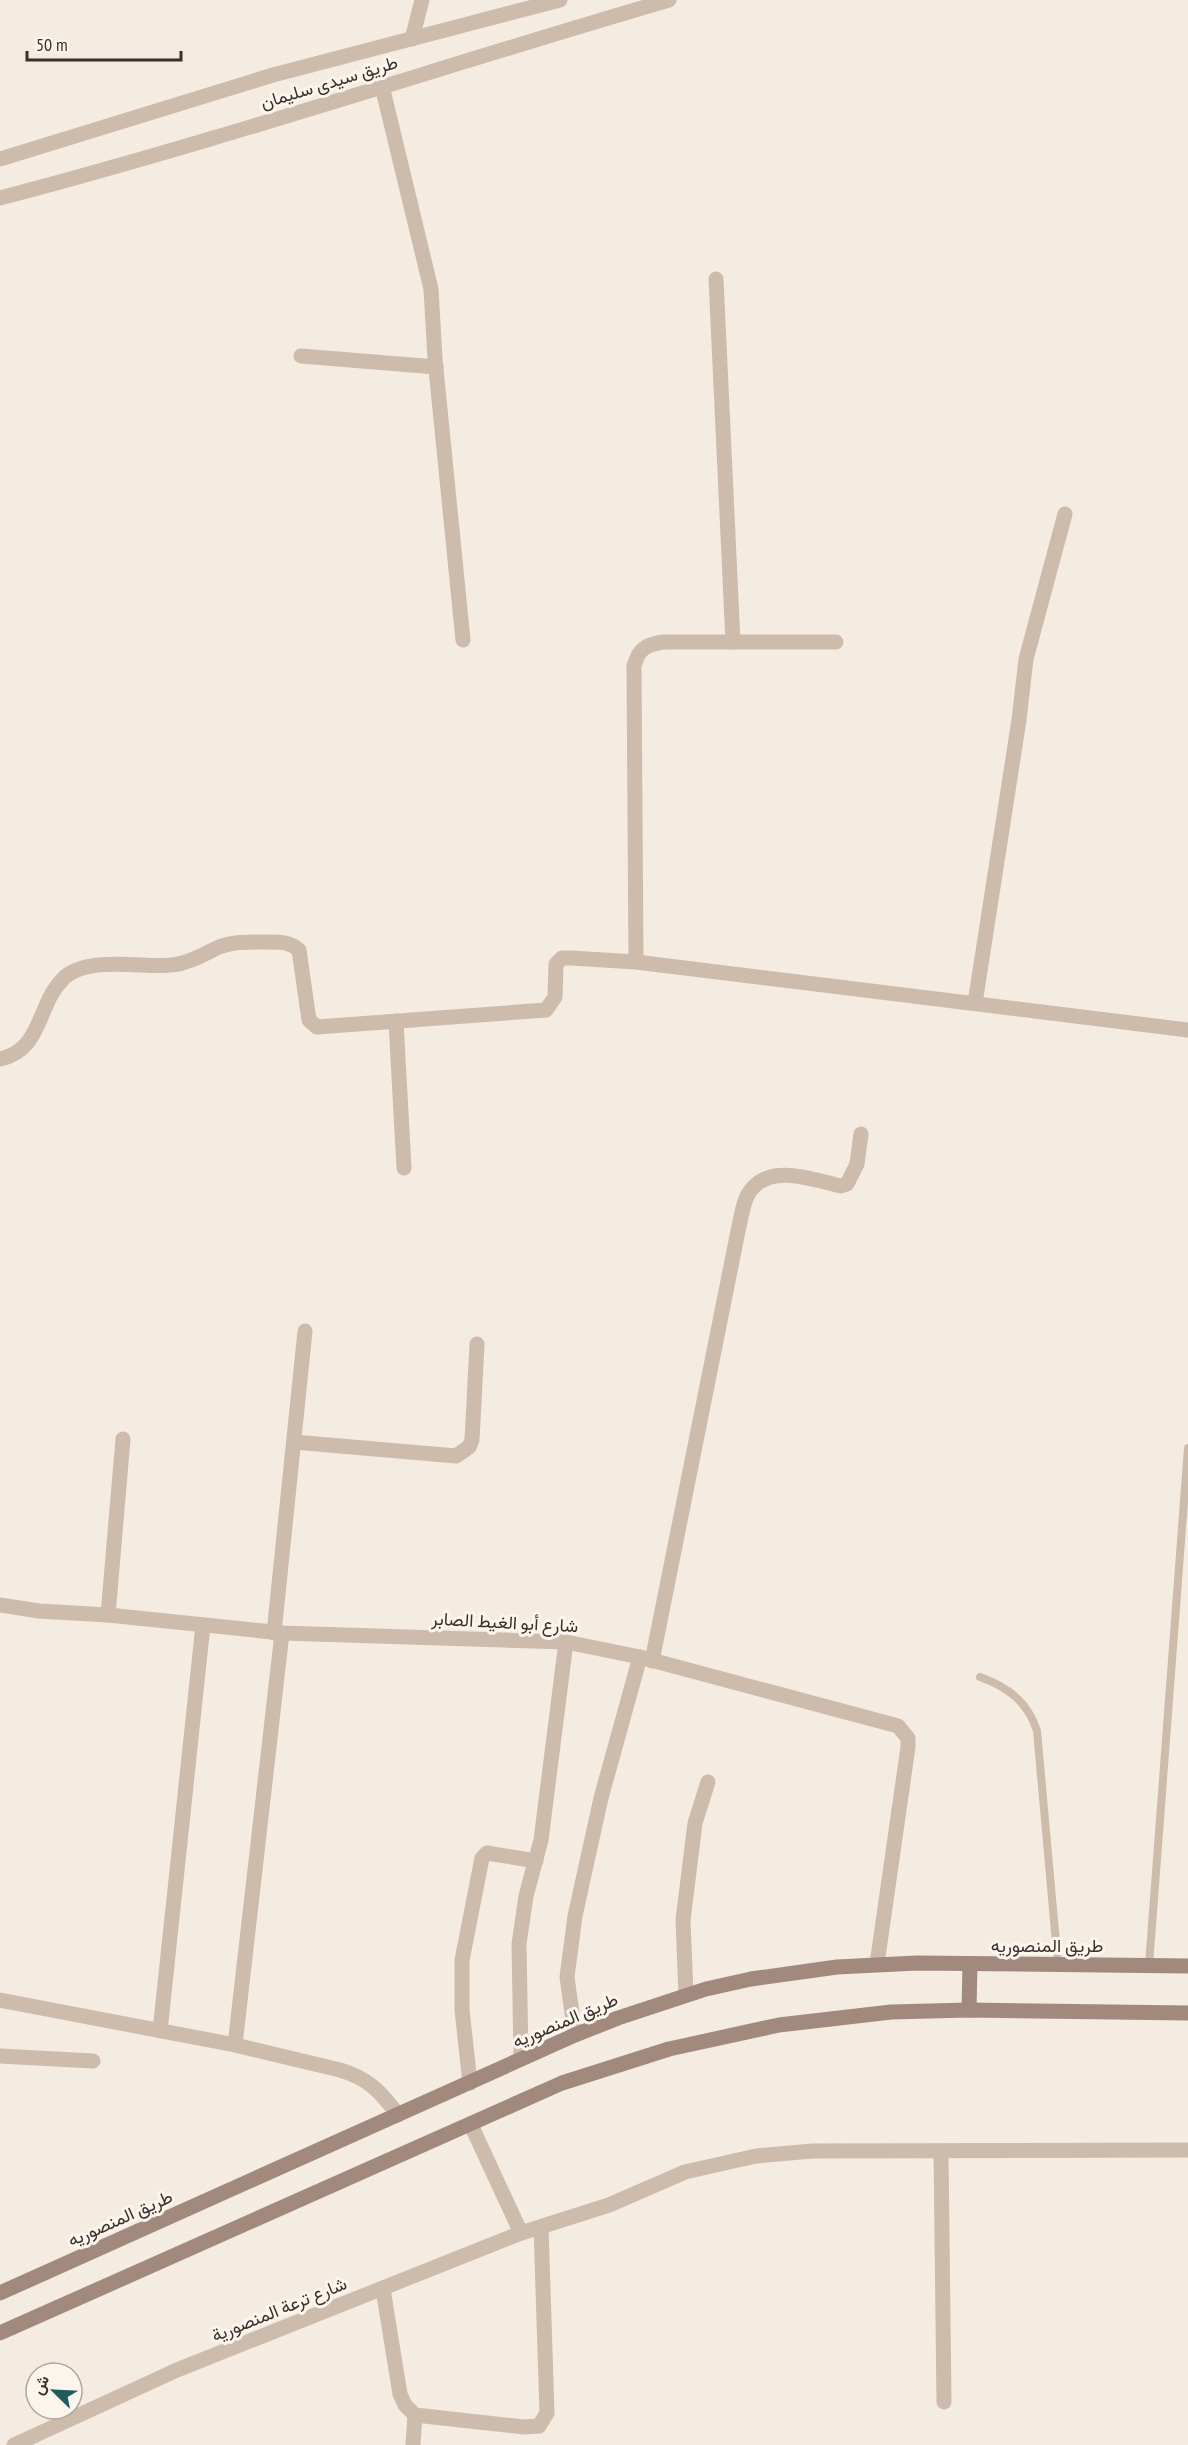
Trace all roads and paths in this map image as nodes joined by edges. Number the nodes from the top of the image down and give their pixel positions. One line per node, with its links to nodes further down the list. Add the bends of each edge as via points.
1 (422, 0): 4 (street)
2 (560, 0): 4 (street, طريق سيدى سليمان)
3 (669, 0): 5 (street, طريق سيدى سليمان)
4 (412, 39): 6 (street, طريق سيدى سليمان, via 273,75)
5 (382, 86): 7 (street, طريق سيدى سليمان); 10 (street, via 431,289)
6 (0, 159)
7 (0, 198)
8 (716, 279): 13 (street)
9 (301, 356): 10 (street)
10 (436, 367): 12 (street)
11 (1065, 514): 16 (street, via 1026,659)
12 (463, 640)
13 (733, 642): 14 (street); 15 (street, via 663,642 645,645 637,654)
14 (836, 642)
15 (636, 962): 16 (street); 17 (street, via 562,958 554,972 555,997 546,1010)
16 (975, 1003): 18 (street)
17 (396, 1021): 19 (street, via 312,1025 299,950 286,942 242,942 176,964 80,968 62,979 34,1037 21,1051); 21 (street)
18 (1188, 1030)
19 (0, 1059)
20 (861, 1134): 32 (street, via 857,1164 846,1184 774,1175 762,1179 749,1191)
21 (404, 1168)
22 (306, 1331): 25 (street)
23 (477, 1344): 25 (street, via 472,1440 464,1453 456,1456)
24 (123, 1439): 28 (street)
25 (294, 1442): 30 (street)
26 (1188, 1448): 39 (lane)
27 (0, 1605): 28 (street, شارع أبو الغيط الصابر)
28 (108, 1615): 29 (street, شارع أبو الغيط الصابر)
29 (203, 1625): 30 (street, شارع أبو الغيط الصابر); 45 (street)
30 (278, 1633): 31 (street, شارع أبو الغيط الصابر); 47 (street)
31 (566, 1642): 32 (street, شارع أبو الغيط الصابر); 35 (street)
32 (646, 1659): 36 (street, شارع أبو الغيط الصابر, via 890,1723 904,1731 908,1747); 46 (street, via 601,1798 575,1916 567,1977)
33 (980, 1677): 38 (lane, via 1000,1684 1019,1698 1033,1717 1037,1731)
34 (708, 1782): 41 (street, via 695,1823 682,1920)
35 (536, 1861): 49 (street, via 519,1944); 51 (street, via 487,1853 482,1857 462,1959 462,2010)
36 (877, 1964): 37 (main road, طريق المنصوريه); 41 (main road, طريق المنصوريه, via 797,1972)
37 (970, 1964): 38 (main road, طريق المنصوريه); 43 (main road)
38 (1058, 1965): 39 (main road, طريق المنصوريه)
39 (1149, 1965): 40 (main road, طريق المنصوريه)
40 (1188, 1966)
41 (686, 1995): 46 (main road, طريق المنصوريه)
42 (0, 2000): 45 (street)
43 (969, 2010): 44 (main road); 53 (main road, via 834,2017 723,2036 562,2083)
44 (1188, 2013)
45 (160, 2031): 47 (street)
46 (575, 2035): 49 (main road, طريق المنصوريه)
47 (235, 2045): 52 (street, via 357,2075 372,2084)
48 (0, 2056): 50 (street)
49 (521, 2060): 51 (main road, طريق المنصوريه)
50 (93, 2061)
51 (470, 2083): 52 (main road, طريق المنصوريه)
52 (398, 2115): 59 (main road, طريق المنصوريه)
53 (471, 2125): 57 (street); 60 (main road)
54 (1188, 2150): 55 (street, شارع ترعة المنصورية)
55 (941, 2152): 56 (street, شارع ترعة المنصورية, via 812,2151 756,2156 685,2172 609,2205); 61 (street)
56 (541, 2228): 57 (street, شارع ترعة المنصورية); 62 (street, via 544,2420 539,2426 524,2427)
57 (520, 2234): 58 (street, شارع ترعة المنصورية)
58 (383, 2289): 62 (street, via 400,2394); 63 (street, شارع ترعة المنصورية, via 177,2370)
59 (0, 2293)
60 (0, 2333)
61 (944, 2402)
62 (415, 2415): 64 (street)
63 (14, 2445)
64 (413, 2445)

